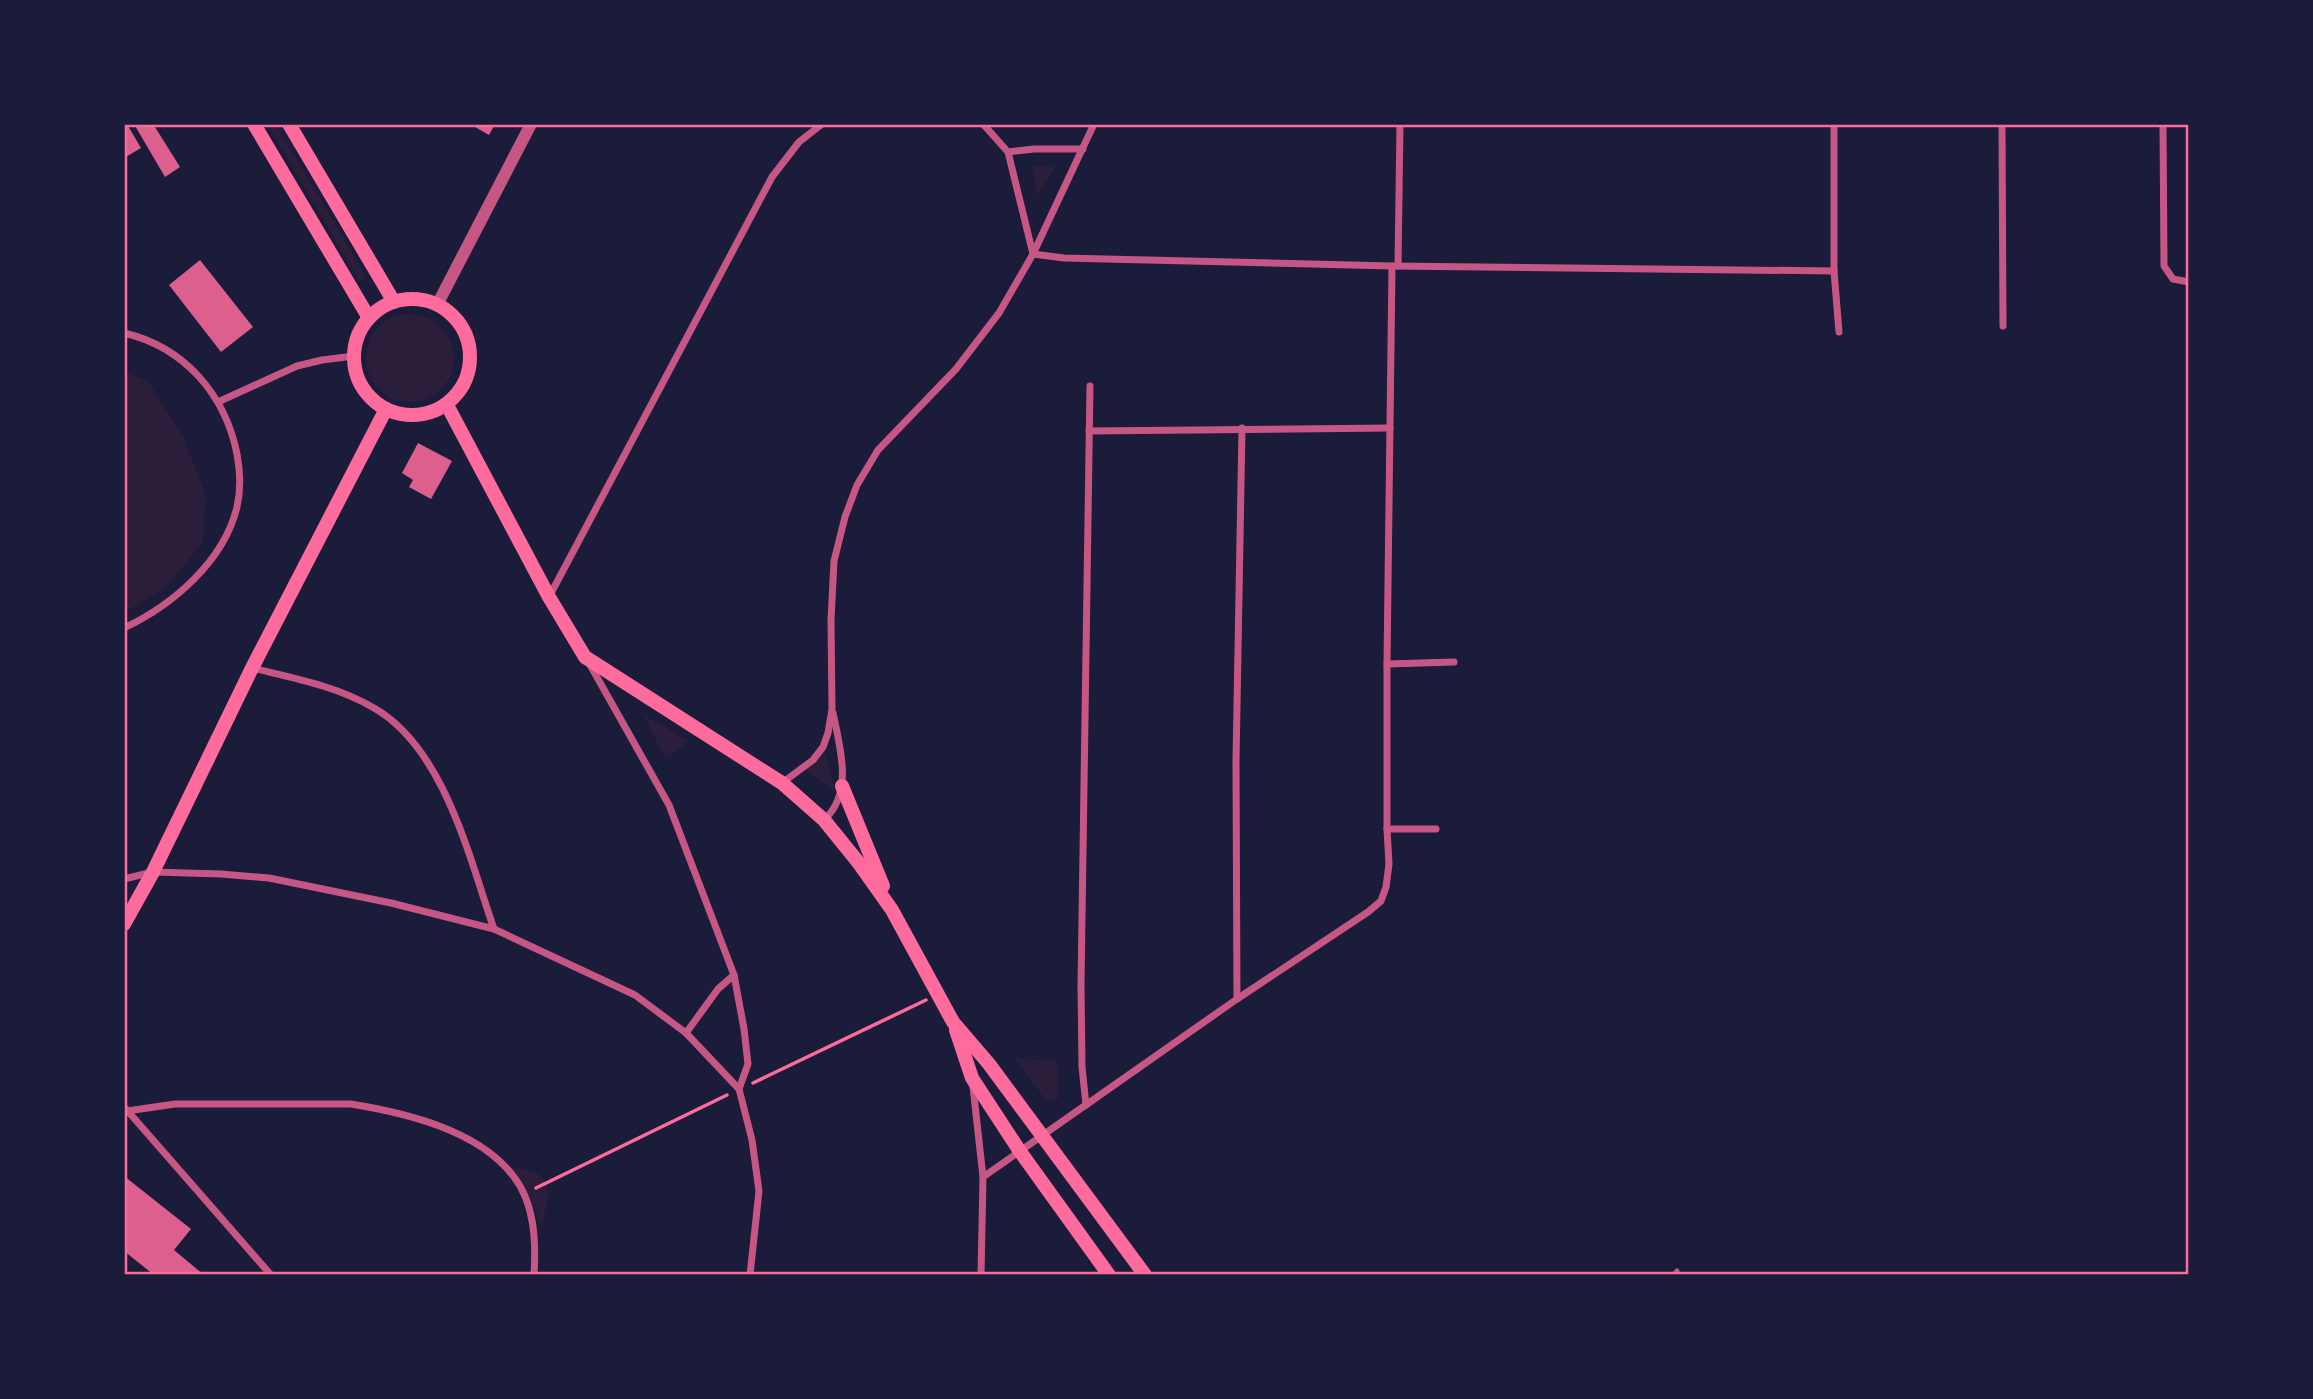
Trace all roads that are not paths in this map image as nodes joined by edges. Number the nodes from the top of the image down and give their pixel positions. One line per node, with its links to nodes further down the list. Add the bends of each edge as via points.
1 (254, 124): 19 (main road)
2 (289, 124): 17 (main road)
3 (530, 124): 18 (street)
4 (822, 124): 31 (street, via 799,142 772,177)
5 (983, 124): 12 (street)
6 (1094, 124): 11 (street)
7 (1400, 124): 14 (street)
8 (1834, 124): 15 (street)
9 (2002, 124): 20 (street)
10 (2163, 124): 16 (street, via 2164,266 2173,279)
11 (1083, 149): 12 (street); 13 (street)
12 (1008, 152): 13 (street)
13 (1033, 254): 14 (street); 37 (street, via 999,313 956,369 878,450 857,485 834,561)
14 (1395, 266): 15 (street); 29 (street)
15 (1834, 271): 21 (street)
16 (2189, 282)
17 (394, 302): 18 (main road, via 409,299); 19 (main road)
18 (437, 305): 26 (main road, via 463,329 471,352 463,387)
19 (369, 318): 23 (main road, via 358,336)
20 (2003, 326)
21 (1839, 332)
22 (124, 333): 25 (street, via 166,348 196,372)
23 (354, 356): 25 (street, via 297,366); 27 (main road, via 363,388)
24 (1090, 386): 30 (street)
25 (218, 401): 32 (street, via 239,464 237,506 230,526 218,549 179,593)
26 (447, 405): 27 (main road, via 417,416); 31 (main road)
27 (386, 409): 36 (main road)
28 (1242, 428): 29 (street); 30 (street); 49 (street)
29 (1390, 428): 35 (street)
30 (1090, 431): 54 (street, via 1081,985)
31 (549, 597): 33 (main road)
32 (124, 628)
33 (585, 657): 38 (main road); 48 (street, via 669,805)
34 (1454, 662): 35 (street)
35 (1387, 664): 41 (street)
36 (253, 668): 43 (main road); 47 (street, via 321,685 373,707 422,751 447,797)
37 (832, 709): 38 (street, via 823,747); 39 (street, via 841,750)
38 (782, 783): 40 (main road)
39 (842, 786): 40 (street, via 837,805); 45 (main road)
40 (824, 820): 45 (main road)
41 (1387, 829): 42 (street); 49 (street, via 1389,864 1381,901)
42 (1436, 829)
43 (153, 872): 44 (street); 46 (main road); 47 (street, via 269,878)
44 (124, 879)
45 (892, 911): 50 (main road)
46 (124, 924)
47 (495, 929): 51 (street, via 635,995)
48 (734, 975): 51 (street); 53 (street, via 748,1064)
49 (1237, 999): 54 (street)
50 (953, 1022): 52 (main road); 56 (main road)
51 (685, 1033): 53 (street)
52 (972, 1078): 57 (main road); 58 (street)
53 (739, 1089): 61 (street, via 759,1191)
54 (1086, 1105): 56 (street)
55 (126, 1109): 59 (street); 60 (street, via 175,1104 351,1104 446,1128 471,1140 514,1177 530,1214 536,1246)
56 (1041, 1136): 57 (street); 64 (main road)
57 (1019, 1150): 58 (street); 63 (main road)
58 (983, 1177): 62 (street)
59 (271, 1275)
60 (534, 1275)
61 (750, 1275)
62 (981, 1275)
63 (1108, 1275)
64 (1145, 1275)

